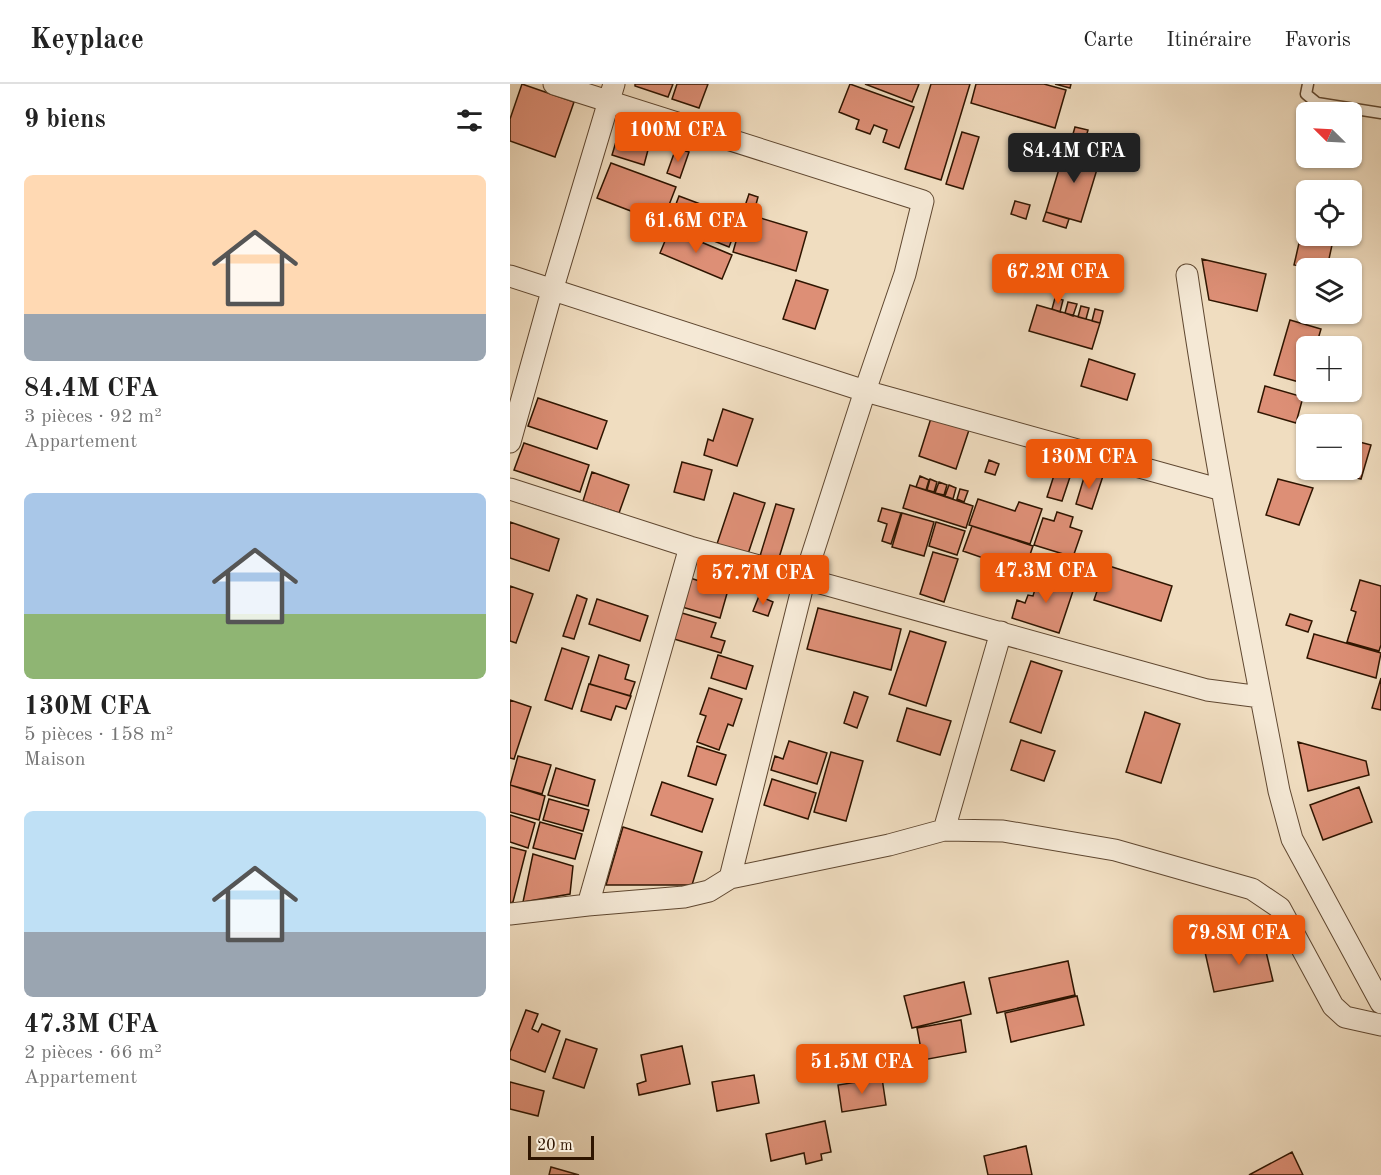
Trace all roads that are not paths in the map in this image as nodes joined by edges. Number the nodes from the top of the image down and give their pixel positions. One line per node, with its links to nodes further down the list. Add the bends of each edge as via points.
1 (554, 84): 3 (street)
2 (1308, 84): 4 (lane, via 1306,94 1317,102)
3 (611, 92): 7 (street); 8 (street, via 923,201 905,274)
4 (1381, 113)
5 (1187, 275): 11 (street)
6 (510, 276): 7 (street)
7 (552, 291): 8 (street); 9 (street)
8 (865, 391): 11 (street); 13 (street)
9 (510, 442)
10 (510, 489): 12 (street)
11 (1221, 490): 15 (street)
12 (690, 547): 13 (street); 18 (street)
13 (805, 577): 14 (street); 17 (street)
14 (1000, 632): 15 (street, via 1207,690); 16 (street)
15 (1261, 697): 20 (street, via 1292,839)
16 (944, 830): 17 (street); 21 (street, via 1003,831 1115,850 1252,889 1280,908 1333,1006 1346,1017)
17 (730, 878): 18 (street, via 709,891 684,897)
18 (588, 905): 19 (street)
19 (510, 914)
20 (1381, 1004)
21 (1381, 1025)

